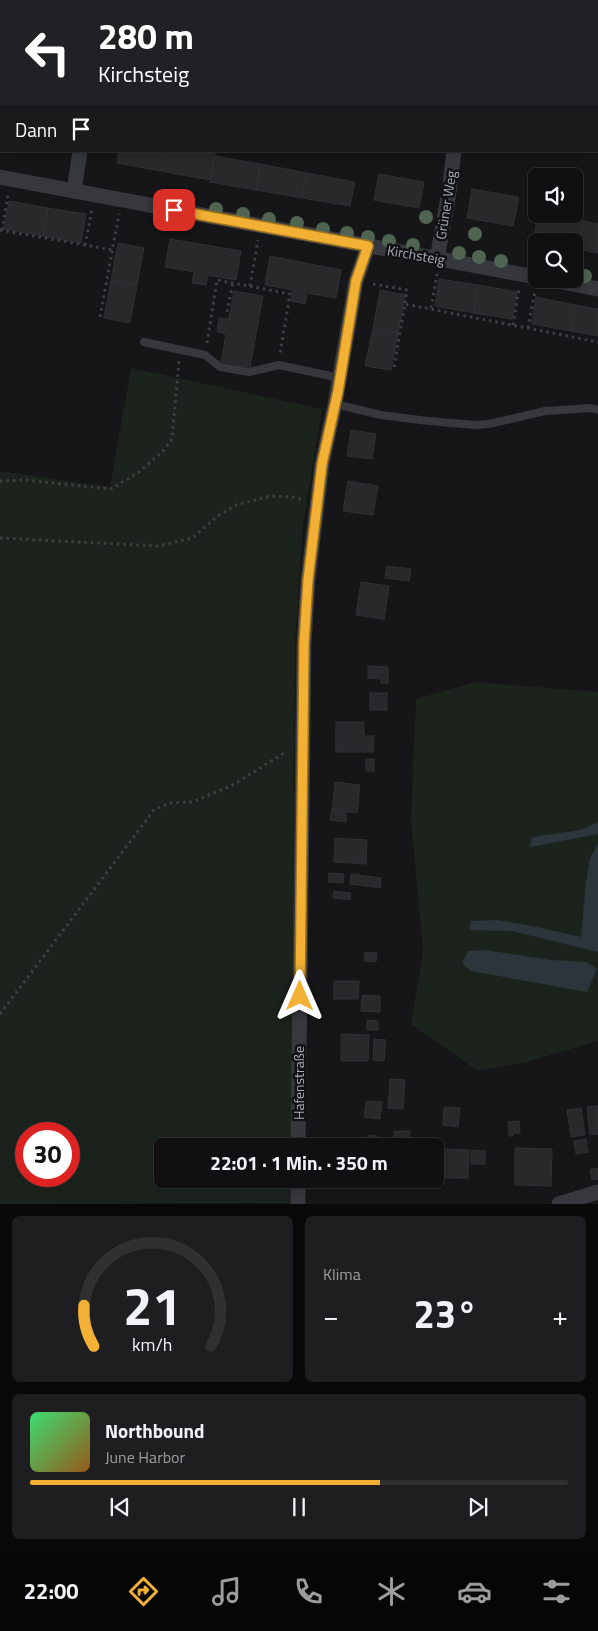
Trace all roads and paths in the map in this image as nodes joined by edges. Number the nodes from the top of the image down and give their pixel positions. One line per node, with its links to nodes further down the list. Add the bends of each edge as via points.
1 (80, 152): 4 (street)
2 (454, 152): 12 (street, Grüner Weg)
3 (5, 178): 4 (street, Kirchsteig); 8 (path)
4 (74, 191): 5 (street, Kirchsteig)
5 (94, 195): 6 (street, Kirchsteig); 9 (path)
6 (122, 200): 7 (street, Kirchsteig); 11 (path)
7 (261, 226): 10 (street, Kirchsteig); 16 (path)
8 (1, 230): 9 (path)
9 (85, 245): 11 (path)
10 (368, 246): 12 (street, Kirchsteig); 14 (street, Hafenstraße)
11 (113, 250): 24 (path)
12 (437, 258): 13 (street, Kirchsteig); 22 (path)
13 (528, 278)
14 (356, 281): 21 (path, via 407,290); 33 (street, Hafenstraße)
15 (233, 283): 16 (path); 23 (path); 30 (path, via 217,280)
16 (250, 286): 31 (path, via 290,294)
17 (583, 287): 20 (street, Kirchsteig)
18 (531, 288): 25 (path)
19 (534, 288): 26 (path)
20 (598, 289)
21 (404, 304): 22 (path); 32 (path)
22 (431, 308): 25 (path)
23 (227, 312)
24 (100, 317)
25 (513, 325): 26 (path)
26 (528, 328): 28 (path)
27 (144, 342): 29 (lane)
28 (598, 342)
29 (181, 350): 30 (lane); 36 (path, via 172,438 163,451 138,472 111,489 25,480)
30 (205, 355): 31 (lane, via 220,367 249,372)
31 (279, 365): 33 (lane)
32 (394, 368)
33 (340, 378): 34 (street, Hafenstraße)
34 (335, 404): 35 (lane, via 381,415 476,425 545,411); 37 (street, Hafenstraße)
35 (598, 410)
36 (0, 481)
37 (316, 503): 38 (path, via 270,496 250,501 218,516 192,538 158,546); 39 (street, Hafenstraße, via 304,634)
38 (0, 538)
39 (302, 742): 40 (path, via 231,786 192,802 170,803 154,810); 41 (street, Hafenstraße)
40 (0, 1014)
41 (298, 1138)
42 (298, 1188): 44 (street)
43 (598, 1192): 45 (street)
44 (298, 1204)
45 (559, 1204)

